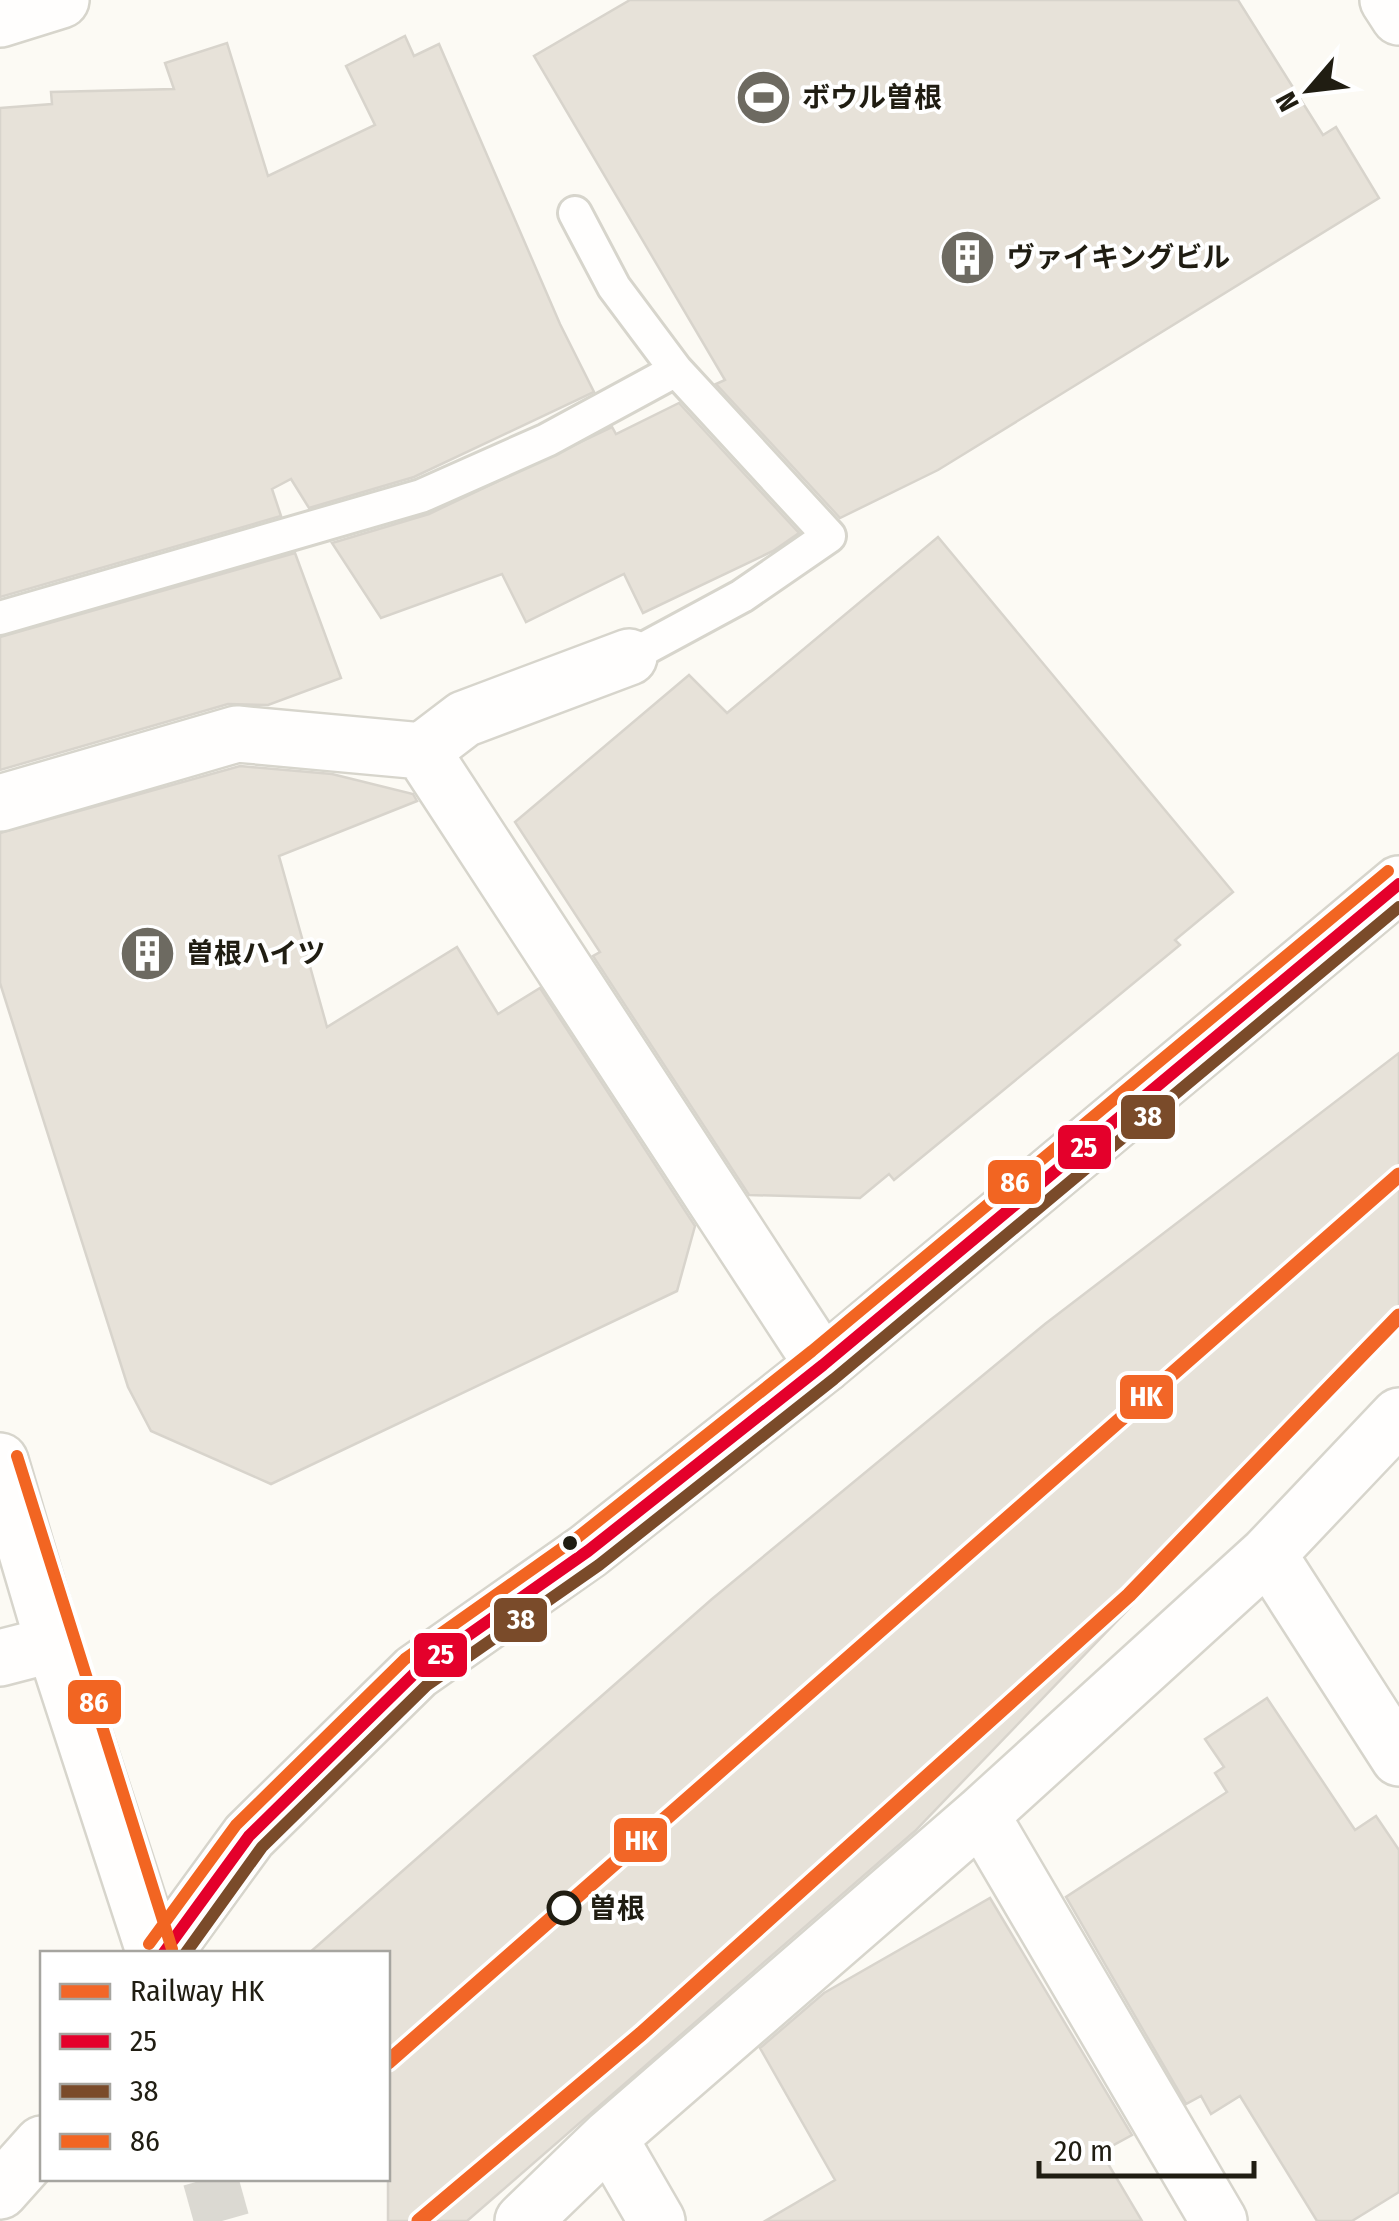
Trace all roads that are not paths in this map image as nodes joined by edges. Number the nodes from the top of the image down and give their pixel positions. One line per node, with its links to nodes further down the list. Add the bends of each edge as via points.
1 (61, 0): 4 (street)
2 (1388, 0): 3 (street)
3 (1399, 17)
4 (0, 20)
5 (575, 213): 6 (lane, via 614,287)
6 (676, 370): 7 (lane, via 547,440 422,496); 8 (lane, via 829,536 742,596)
7 (0, 618)
8 (628, 657): 9 (street, via 464,719)
9 (422, 751): 10 (street, via 237,734); 12 (street)
10 (0, 803)
11 (1399, 884): 12 (street)
12 (823, 1365): 21 (street, via 588,1551 416,1672 249,1836)
13 (1399, 1416): 15 (street)
14 (0, 1461): 16 (street)
15 (1268, 1554): 18 (street); 19 (street)
16 (54, 1644): 17 (street); 20 (street)
17 (0, 1658)
18 (1399, 1758)
19 (981, 1815): 22 (street); 27 (street)
20 (154, 1951)
21 (165, 1951)
22 (609, 2138): 25 (street); 26 (street)
23 (40, 2146): 24 (street)
24 (0, 2192)
25 (522, 2221)
26 (657, 2221)
27 (1219, 2221)

